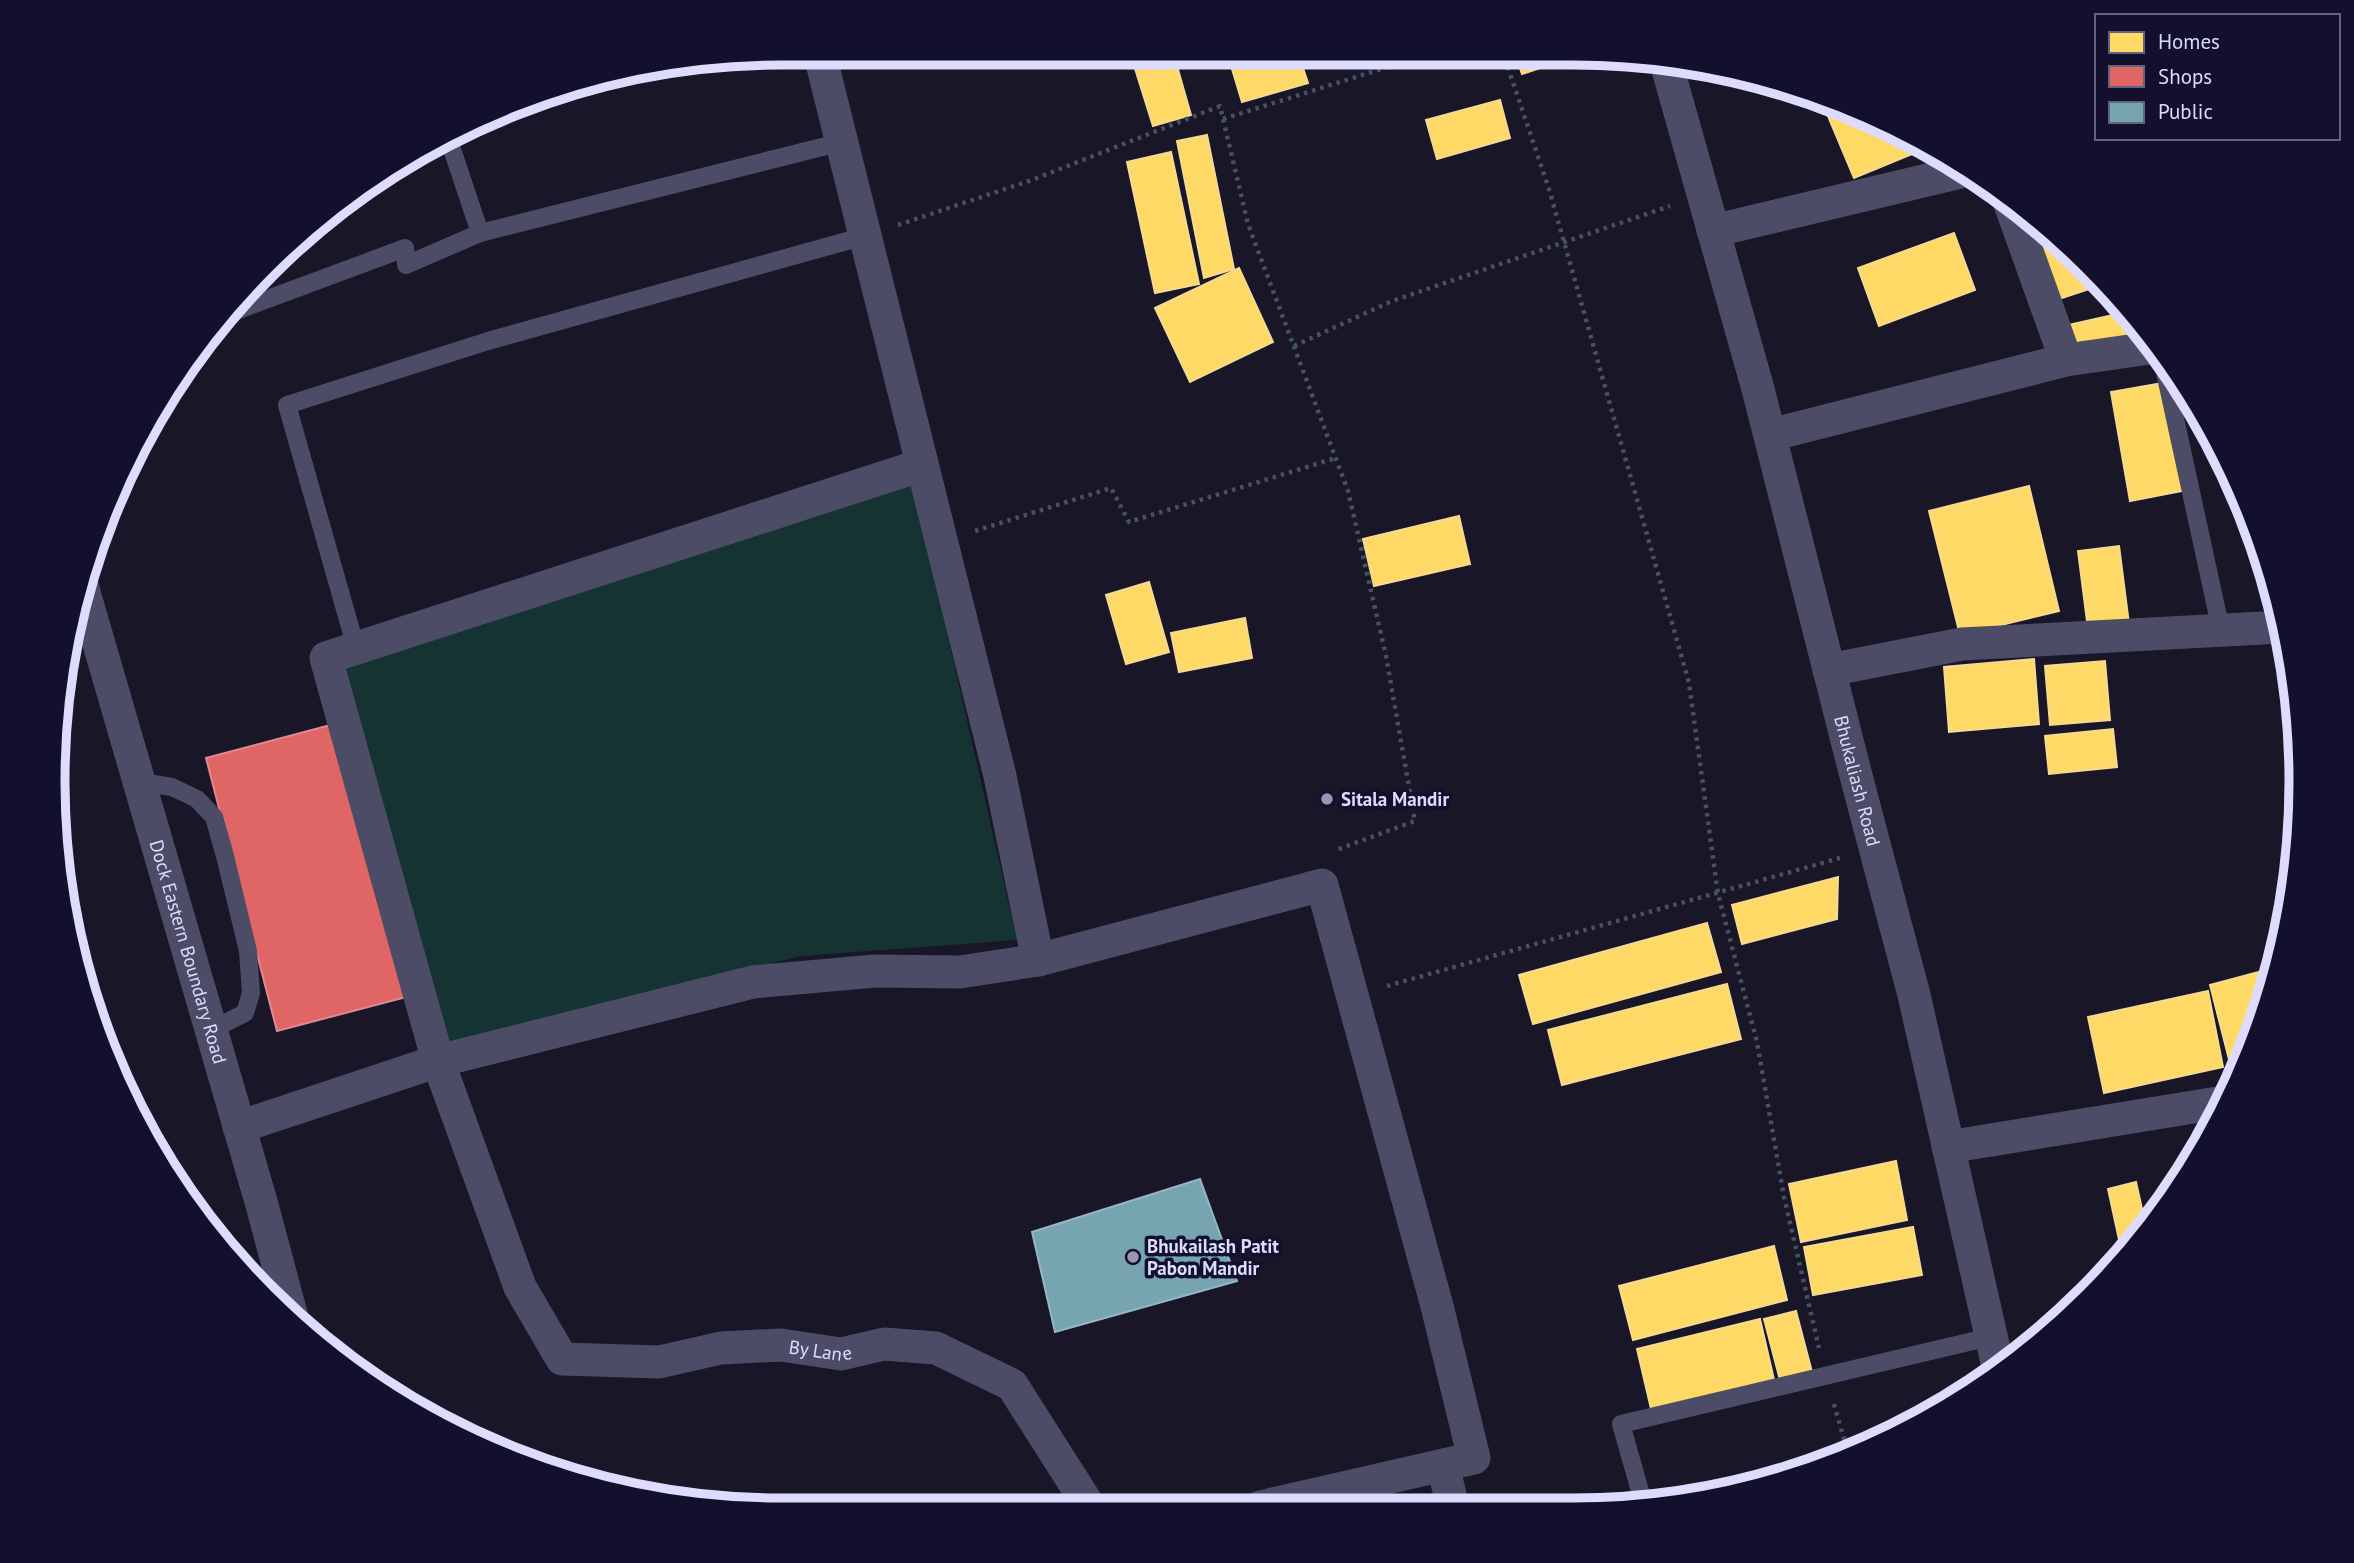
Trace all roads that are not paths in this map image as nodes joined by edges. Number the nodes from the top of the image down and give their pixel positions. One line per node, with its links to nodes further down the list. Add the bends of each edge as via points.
1 (823, 65): 3 (street)
2 (1668, 71): 7 (street, Bhukaliash Road)
3 (842, 142): 8 (lane); 9 (street)
4 (451, 146): 8 (lane)
5 (1952, 174): 7 (street)
6 (2015, 218): 12 (street)
7 (1713, 231): 14 (street, Bhukaliash Road)
8 (480, 233): 10 (lane, via 406,265 405,248)
9 (865, 236): 15 (street); 19 (lane, via 488,341 287,405)
10 (244, 308)
11 (2144, 349): 12 (street)
12 (2066, 360): 14 (street)
13 (2167, 382): 18 (lane)
14 (1770, 435): 20 (street, Bhukaliash Road)
15 (922, 465): 19 (street); 22 (street, via 1000,776)
16 (83, 622): 21 (street, Dock Eastern Boundary Road)
17 (2272, 627): 18 (street)
18 (2221, 630): 20 (street, via 1962,644)
19 (356, 648): 24 (street, via 326,657)
20 (1829, 670): 27 (street, Bhukaliash Road, via 1914,995)
21 (141, 782): 23 (street, Dock Eastern Boundary Road); 23 (lane, via 172,787 197,799 214,817 248,951 251,993 245,1013)
22 (1038, 960): 24 (street, via 960,972 875,971 753,982); 31 (street, via 1322,885 1474,1458)
23 (211, 1030): 26 (street, Dock Eastern Boundary Road)
24 (438, 1061): 26 (street); 33 (street, By Lane, via 520,1287 562,1359 659,1362 721,1348 781,1345 841,1354 884,1344 936,1348 1012,1385)
25 (2212, 1104): 27 (street)
26 (239, 1127): 28 (street, Dock Eastern Boundary Road)
27 (1948, 1147): 29 (street, Bhukaliash Road)
28 (287, 1300)
29 (1990, 1337): 30 (street, Bhukaliash Road); 32 (lane, via 1622,1424)
30 (1996, 1359)
31 (1443, 1465): 34 (street); 35 (street)
32 (1641, 1495)
33 (1084, 1498)
34 (1300, 1498)
35 (1451, 1498)

